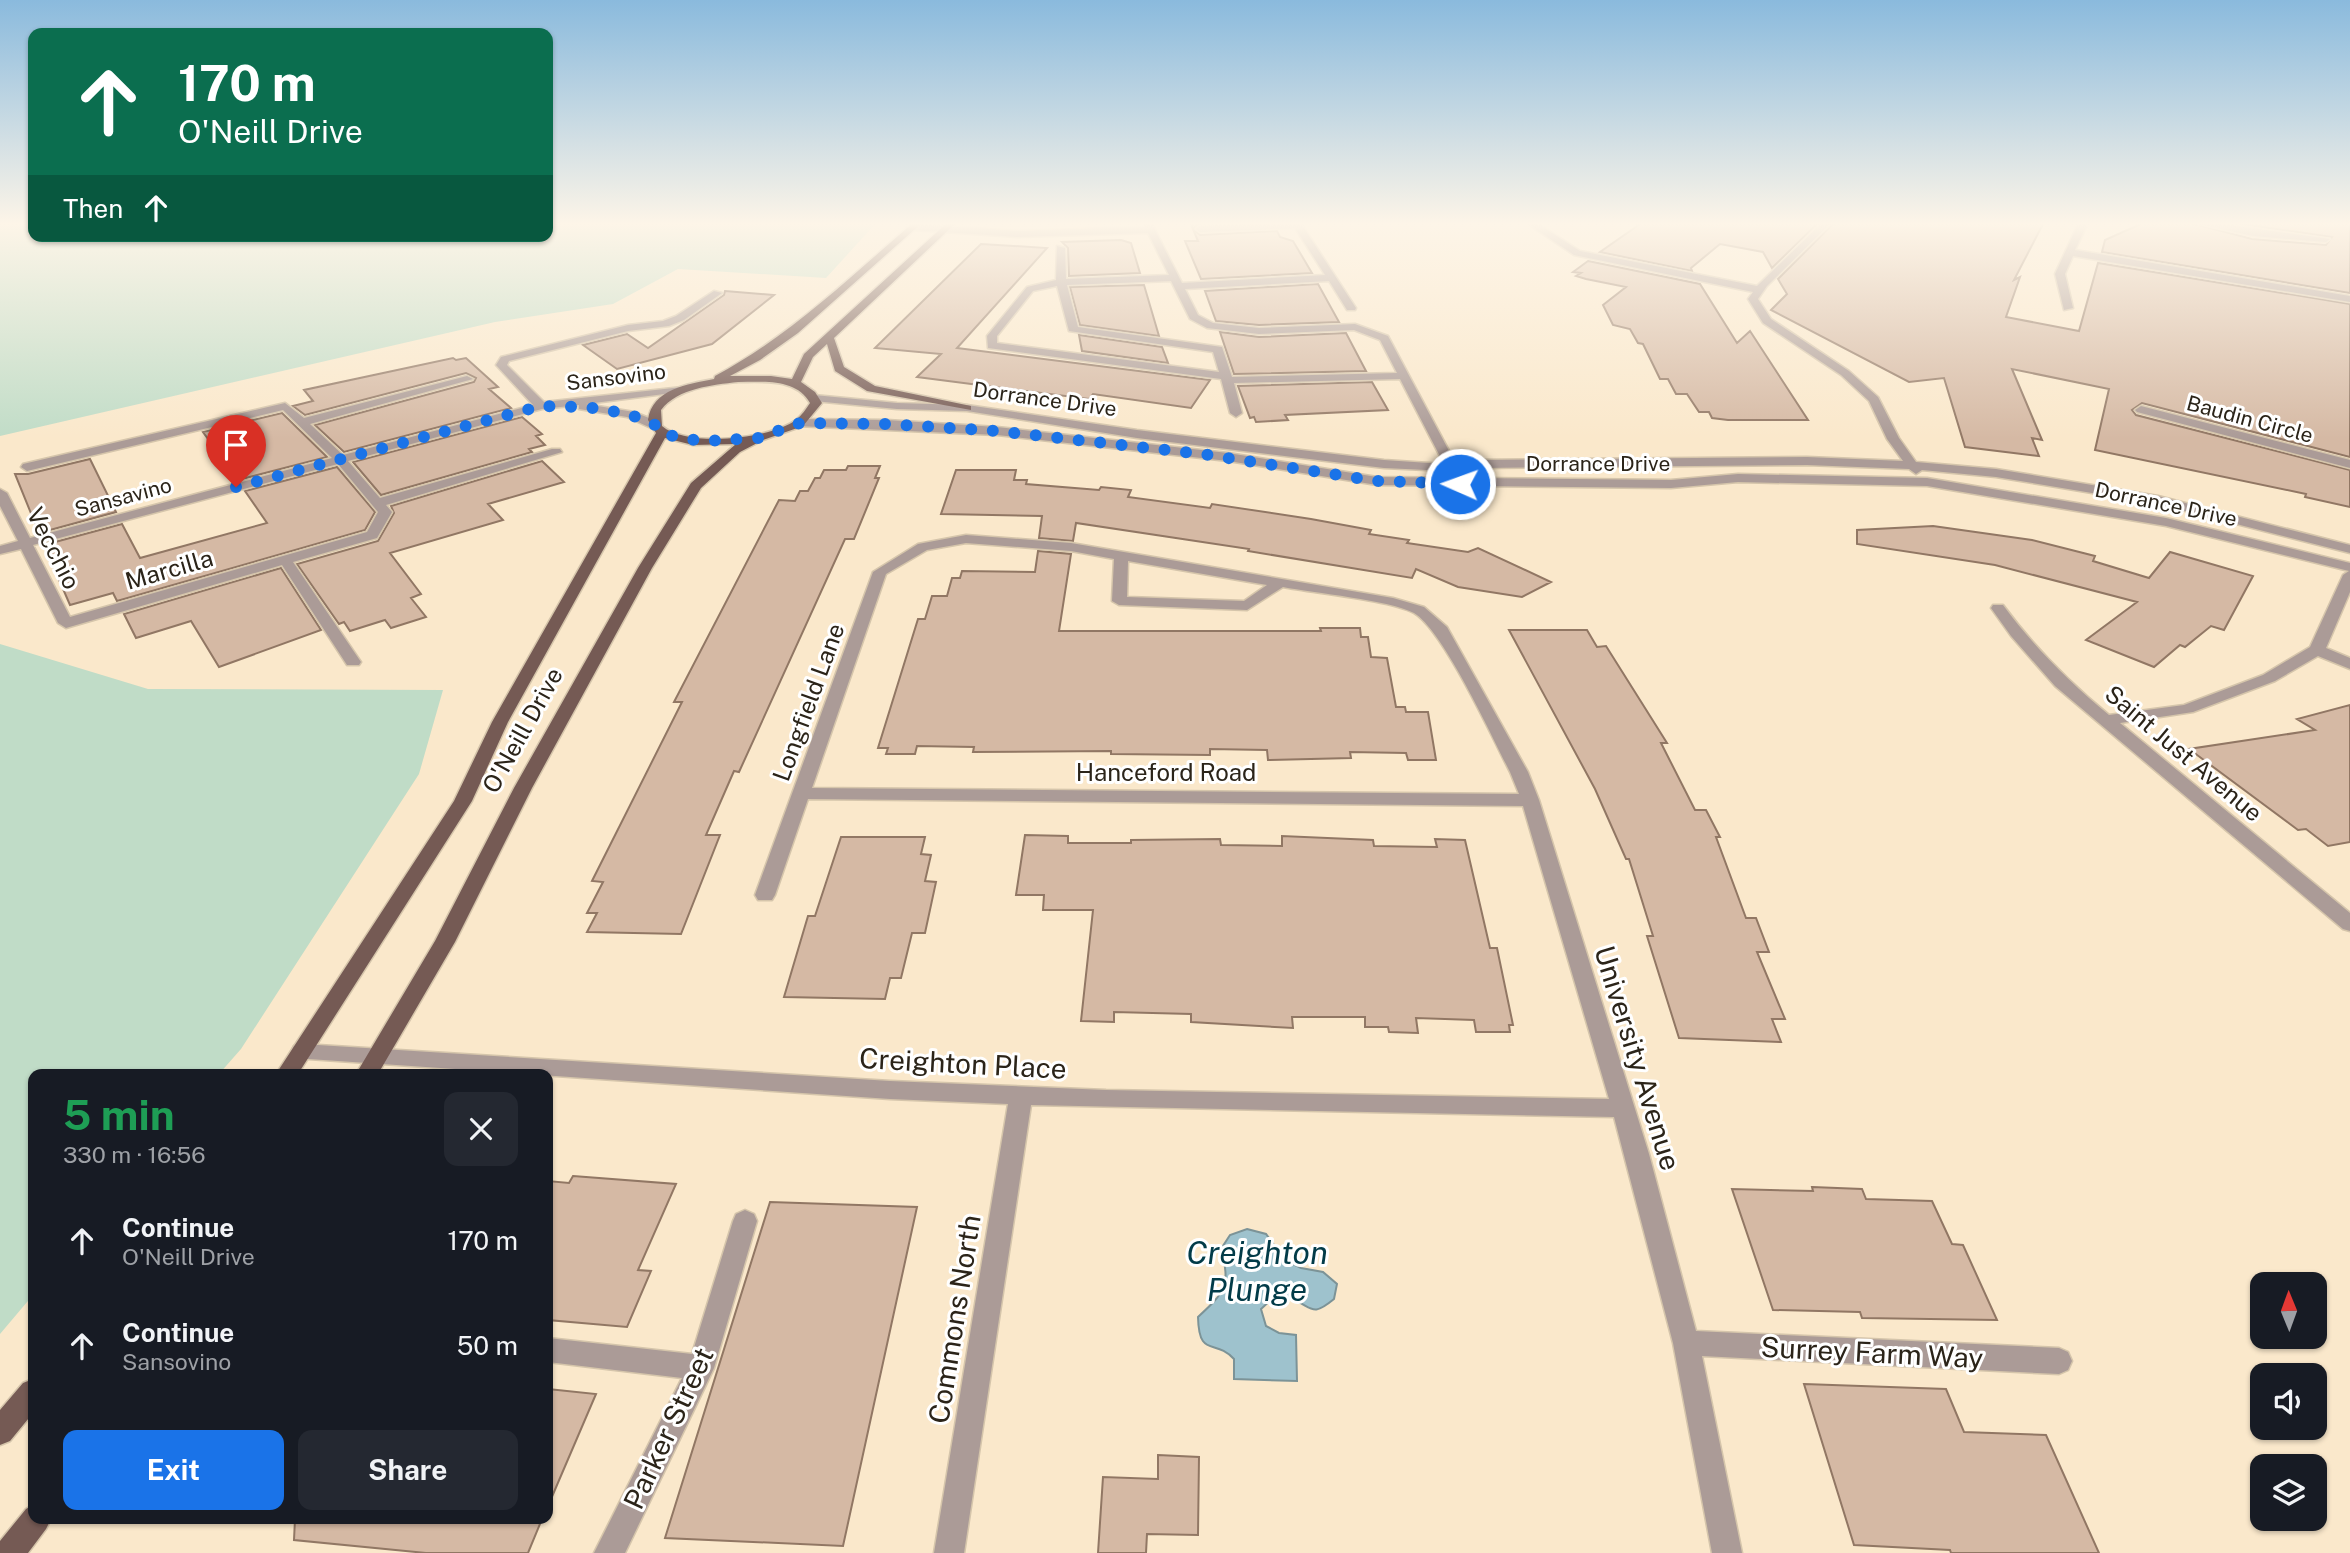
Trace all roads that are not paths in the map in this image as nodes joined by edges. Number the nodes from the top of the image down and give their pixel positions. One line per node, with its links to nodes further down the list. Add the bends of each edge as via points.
1 (715, 294): 22 (street, via 665,324 628,328 505,359 501,365)
2 (836, 294): 18 (main road, O'Neill Drive, via 794,331)
3 (874, 294): 14 (main road)
4 (1026, 294): 16 (street, via 992,336 992,346)
5 (1064, 294): 16 (street, via 1073,329 1218,349)
6 (1184, 294): 15 (street, via 1194,317 1211,326 1259,331 1355,327 1384,338)
7 (1342, 294): 12 (street)
8 (1756, 294): 33 (street, via 1753,299 1767,321 1845,373 1874,399)
9 (2065, 294): 13 (street)
10 (2323, 294): 11 (street)
11 (2350, 299)
12 (1351, 308)
13 (2068, 308)
14 (828, 336): 19 (main road, via 808,355); 23 (main road, via 839,369 871,389)
15 (1404, 376): 16 (street); 35 (street)
16 (1227, 378): 25 (street)
17 (467, 379): 26 (street)
18 (713, 382): 19 (main road, O'Neill Drive, via 761,379); 20 (main road, O'Neill Drive)
19 (795, 384): 21 (main road, O'Neill Drive)
20 (688, 388): 22 (street, Sansovino); 28 (main road, O'Neill Drive, via 657,407 654,415)
21 (814, 398): 23 (street, Dorrance Drive); 27 (main road, via 816,403)
22 (541, 406): 28 (street, Sansovino, via 629,414); 31 (street, Sansavino)
23 (967, 408): 35 (street, Dorrance Drive, via 1356,461)
24 (2141, 410): 32 (street, Baudin Circle)
25 (1236, 414)
26 (302, 422): 31 (street); 34 (street, via 285,406)
27 (800, 423): 29 (main road, O'Neill Drive); 37 (street, Dorrance Drive, via 997,431 1228,457 1377,481)
28 (659, 429): 29 (main road, O'Neill Drive, via 684,439); 58 (main road, O'Neill Drive, via 506,711 463,801)
29 (758, 438): 59 (main road, O'Neill Drive, via 736,449 696,486 523,788 445,942)
30 (556, 452): 39 (street)
31 (340, 459): 39 (street); 40 (street, Sansavino)
32 (2350, 464)
33 (1912, 465): 35 (street, Dorrance Drive, via 1675,461); 36 (street); 41 (street, Dorrance Drive, via 1996,473 2158,500)
34 (27, 467)
35 (1453, 468): 37 (street)
36 (1927, 482): 37 (street, Dorrance Drive, via 1738,478 1671,484); 45 (street, Dorrance Drive, via 2166,523)
37 (1460, 484)
38 (0, 494): 40 (street, Vecchio)
39 (377, 503): 44 (street, Marcilla, via 385,512 372,535)
40 (27, 543): 42 (street, Sansavino); 49 (street, Vecchio)
41 (2350, 549)
42 (0, 550)
43 (1121, 556): 47 (street); 47 (street, via 1119,601 1247,606); 54 (street, Longfield Lane, via 1071,547 967,540 923,547 880,572)
44 (285, 560): 49 (street, Marcilla); 51 (street)
45 (2350, 568)
46 (2350, 575): 50 (street)
47 (1282, 583): 55 (street, University Avenue, via 1393,602 1419,610 1442,630)
48 (1998, 608): 53 (street, Saint Just Avenue, via 2061,683)
49 (66, 623)
50 (2317, 650): 52 (street); 53 (street, via 2269,678 2187,709)
51 (354, 662)
52 (2350, 664)
53 (2108, 720): 57 (street, Saint Just Avenue)
54 (801, 793): 55 (street, Hanceford Road); 56 (street, Longfield Lane)
55 (1530, 800): 64 (street, University Avenue)
56 (765, 895)
57 (2350, 925)
58 (302, 1052): 59 (street, Creighton Place); 60 (main road, O'Neill Drive)
59 (374, 1065): 61 (street, Creighton Place)
60 (290, 1069)
61 (457, 1069)
62 (553, 1074): 63 (street, Creighton Place)
63 (1021, 1096): 64 (street, Creighton Place); 75 (street, Commons North)
64 (1622, 1108): 66 (street, University Avenue)
65 (745, 1221): 69 (street, Parker Street)
66 (1686, 1343): 68 (street, Surrey Farm Way); 76 (street, University Avenue)
67 (553, 1351): 69 (street)
68 (2059, 1361)
69 (701, 1368): 74 (street, Parker Street)
70 (28, 1398): 71 (main road)
71 (0, 1431)
72 (32, 1524): 73 (main road)
73 (9, 1553)
74 (608, 1553)
75 (948, 1553)
76 (1727, 1553)

